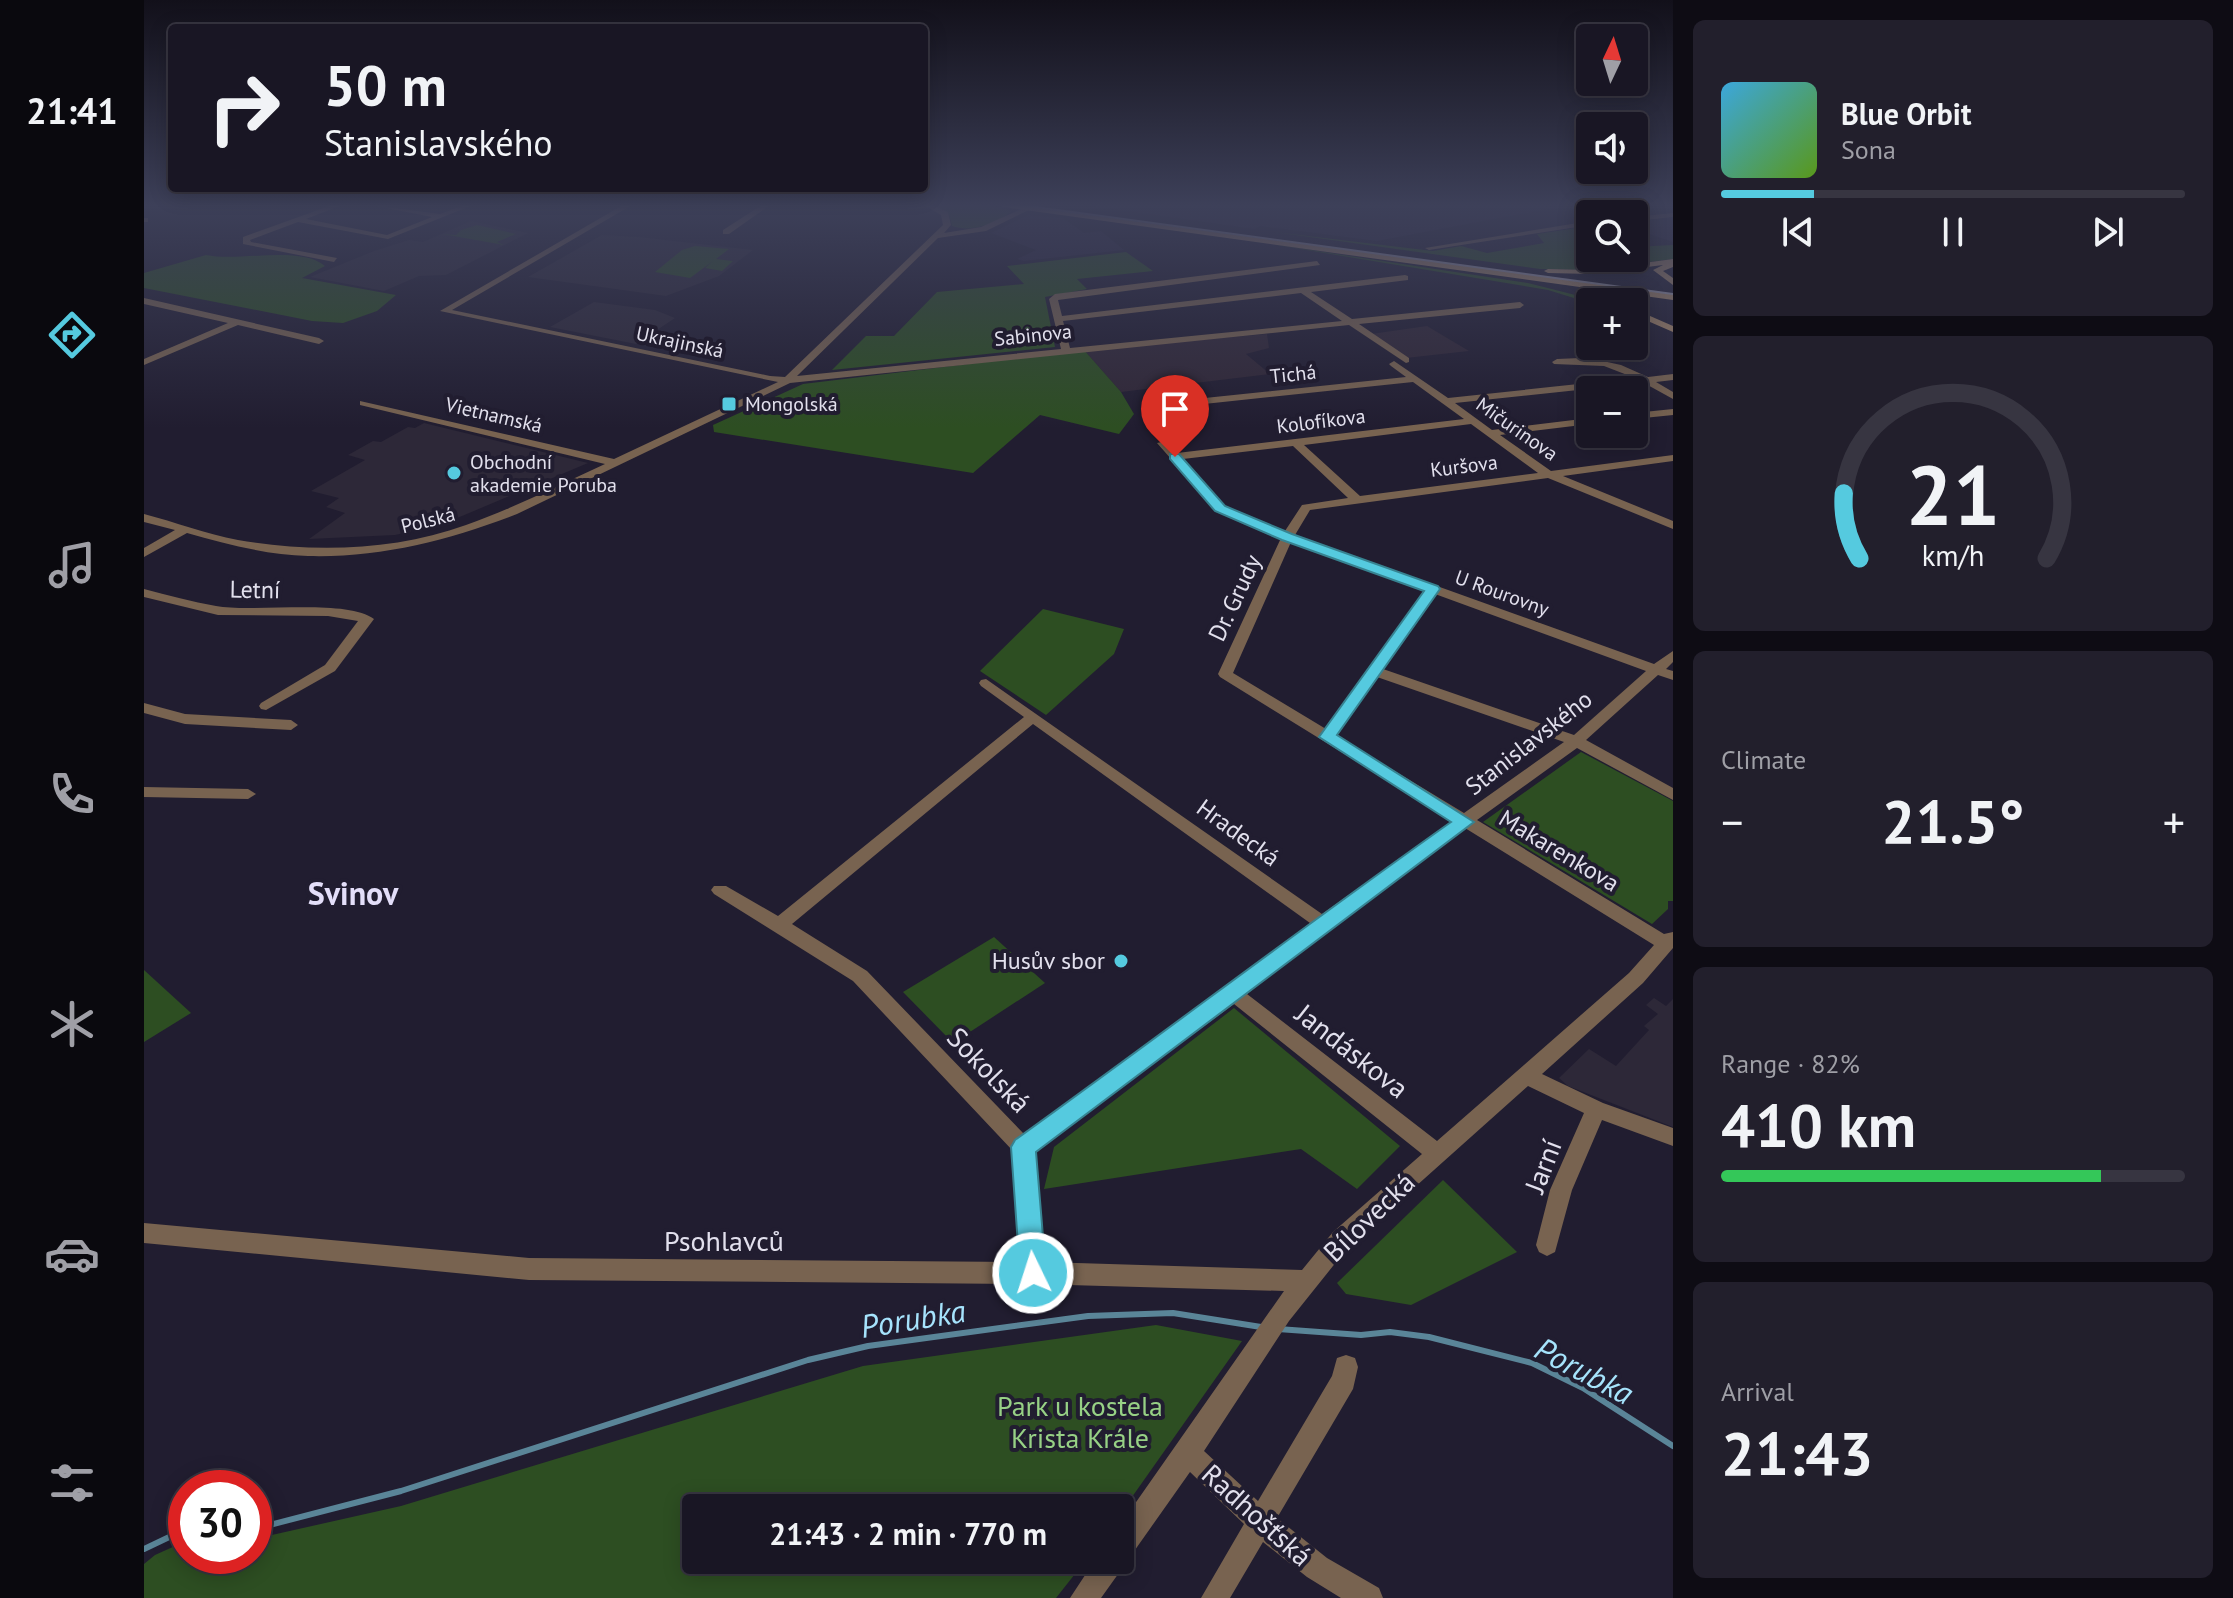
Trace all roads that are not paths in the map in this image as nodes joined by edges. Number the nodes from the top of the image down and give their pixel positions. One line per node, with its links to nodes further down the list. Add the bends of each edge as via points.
1 (499, 280): 31 (street, Ukrajinská, via 444,311)
2 (893, 280): 31 (street)
3 (1187, 280): 16 (street, via 1058,296 1053,299)
4 (1392, 280): 9 (street)
5 (1518, 280): 10 (main road)
6 (1539, 280): 11 (main road)
7 (1599, 280): 8 (main road)
8 (1673, 289)
9 (1303, 290): 16 (street); 18 (street)
10 (1576, 292)
11 (1673, 297)
12 (144, 301): 17 (street)
13 (1520, 305): 18 (street, Sabinova)
14 (1668, 309): 19 (main road)
15 (1648, 317): 19 (main road)
16 (1058, 319): 21 (street)
17 (237, 322): 20 (street); 25 (street)
18 (1351, 322): 21 (street, Sabinova); 22 (street)
19 (1673, 326)
20 (319, 341)
21 (1066, 350): 31 (street, Sabinova)
22 (1406, 360)
23 (1576, 360): 26 (street)
24 (1591, 360): 28 (street)
25 (144, 362)
26 (1557, 362)
27 (1394, 364): 30 (street, Mičurinova)
28 (1637, 376)
29 (1673, 377): 32 (street)
30 (1414, 379): 36 (street, Mičurinova); 38 (street, Tichá)
31 (788, 380): 48 (street, Polská)
32 (1648, 380)
33 (1648, 381): 35 (street)
34 (1576, 387): 36 (street)
35 (1673, 396)
36 (1447, 401): 41 (street, Mičurinova)
37 (364, 403): 48 (street, Vietnamská)
38 (1176, 404)
39 (1673, 412): 40 (street)
40 (1648, 415)
41 (1473, 421): 43 (street, Mičurinova); 44 (street, Kolofíkova)
42 (1576, 423): 43 (street)
43 (1490, 433): 49 (street, Mičurinova)
44 (1295, 442): 46 (street, Kolofíkova); 50 (street)
45 (1162, 443): 46 (street, U Rourovny)
46 (1175, 457): 55 (street, U Rourovny, via 1220,508)
47 (1673, 458): 49 (street, Kuršova)
48 (616, 463): 54 (street, Polská, via 475,525 394,547 288,551)
49 (1546, 473): 50 (street, Kuršova); 53 (street, Mičurinova)
50 (1355, 498): 51 (street, Kuršova)
51 (1314, 504): 55 (street, Dr. Grudy, via 1299,514)
52 (144, 518): 54 (street, Polská)
53 (1673, 525)
54 (184, 530): 56 (street)
55 (1287, 537): 57 (street, U Rourovny); 62 (street, Dr. Grudy)
56 (144, 553)
57 (1432, 589): 60 (street, U Rourovny); 61 (street)
58 (144, 593): 65 (street, Letní, via 218,611 328,612 367,619 330,668)
59 (1673, 655): 60 (street, Stanislavského)
60 (1654, 669): 63 (street, U Rourovny); 70 (street, Stanislavského)
61 (1374, 671): 69 (street); 70 (street)
62 (1225, 674): 69 (street, Makarenkova)
63 (1673, 676)
64 (986, 683): 67 (street)
65 (266, 706)
66 (144, 708): 68 (street, via 185,719)
67 (1033, 717): 76 (street, Hradecká); 77 (street)
68 (291, 725)
69 (1328, 737): 74 (street, Makarenkova)
70 (1576, 741): 73 (street); 74 (street, Stanislavského)
71 (144, 792): 72 (street)
72 (248, 794)
73 (1673, 795)
74 (1465, 822): 76 (street, Stanislavského); 78 (street, Makarenkova)
75 (720, 890): 77 (street)
76 (1322, 923): 79 (street, Stanislavského)
77 (779, 925): 83 (street, Sokolská, via 860,976)
78 (1669, 939): 80 (street, Bílovecká, via 1636,978)
79 (1234, 994): 83 (street, Stanislavského); 84 (street, Jandáskova)
80 (1527, 1076): 81 (street); 84 (street, Bílovecká)
81 (1596, 1109): 82 (street); 86 (street, Jarní, via 1561,1190)
82 (1673, 1137)
83 (1023, 1147): 87 (street, Sokolská)
84 (1436, 1153): 88 (street, Bílovecká, via 1341,1239)
85 (144, 1233): 87 (street, Psohlavců, via 529,1269)
86 (1547, 1245)
87 (1033, 1273): 88 (street, Psohlavců)
88 (1306, 1281): 90 (street, Bílovecká)
89 (1346, 1367): 91 (street, via 1344,1380)
90 (1188, 1453): 91 (street, Radhošťská); 92 (street, Bílovecká)
91 (1261, 1525): 95 (street); 96 (street, Radhošťská, via 1320,1571)
92 (1134, 1528)
93 (1101, 1574): 94 (street)
94 (1084, 1598)
95 (1215, 1598)
96 (1369, 1598)

